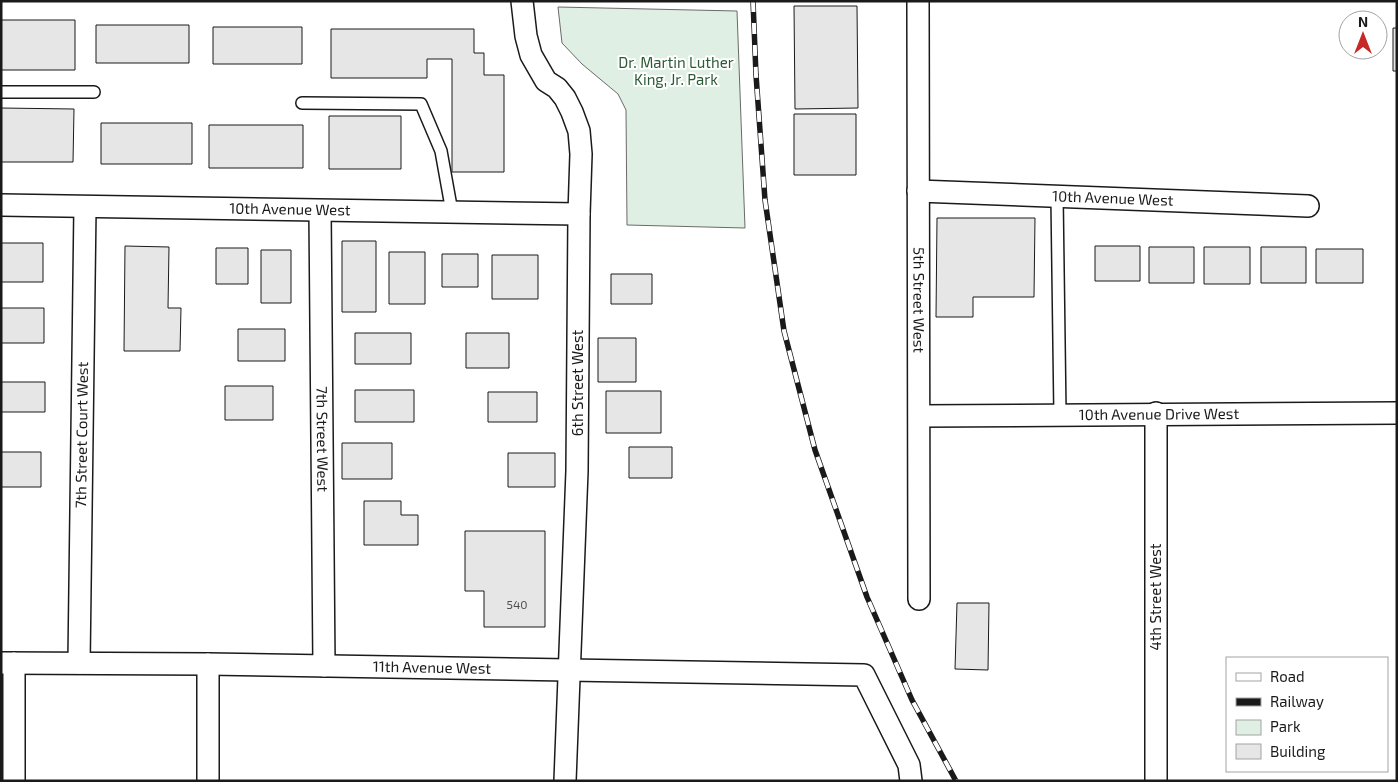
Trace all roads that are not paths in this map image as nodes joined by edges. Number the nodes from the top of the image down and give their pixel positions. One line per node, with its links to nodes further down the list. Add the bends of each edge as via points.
1 (522, 1): 13 (street, 6th Street West, via 531,55 546,81 565,98 579,131)
2 (918, 1): 6 (street, 5th Street West)
3 (1, 92): 4 (lane)
4 (94, 92)
5 (302, 103): 12 (lane, via 421,104 441,151)
6 (918, 191): 7 (street, 10th Avenue West); 17 (street, 5th Street West)
7 (1057, 196): 9 (street, 10th Avenue West); 16 (lane)
8 (1, 205): 10 (street, 10th Avenue West)
9 (1308, 206)
10 (84, 207): 11 (street, 10th Avenue West); 20 (street, 7th Street Court West)
11 (320, 211): 12 (street, 10th Avenue West); 22 (street, 7th Street West)
12 (452, 212): 13 (street, 10th Avenue West)
13 (579, 214): 23 (street, 6th Street West, via 577,471)
14 (1156, 413): 15 (street, 10th Avenue Drive West); 16 (street, 10th Avenue Drive West); 28 (street, 4th Street West)
15 (1397, 413)
16 (1060, 414): 17 (street, 10th Avenue Drive West)
17 (920, 416): 18 (street, 5th Street West)
18 (919, 599)
19 (8, 663): 20 (street, 11th Avenue West); 24 (street)
20 (79, 663): 21 (street, 11th Avenue West)
21 (208, 664): 22 (street, 11th Avenue West); 25 (street)
22 (324, 666): 23 (street, 11th Avenue West)
23 (569, 670): 26 (street, 6th Street West); 27 (street, 11th Avenue West, via 864,675 909,765)
24 (14, 781)
25 (208, 781)
26 (565, 781)
27 (911, 781)
28 (1156, 781)

